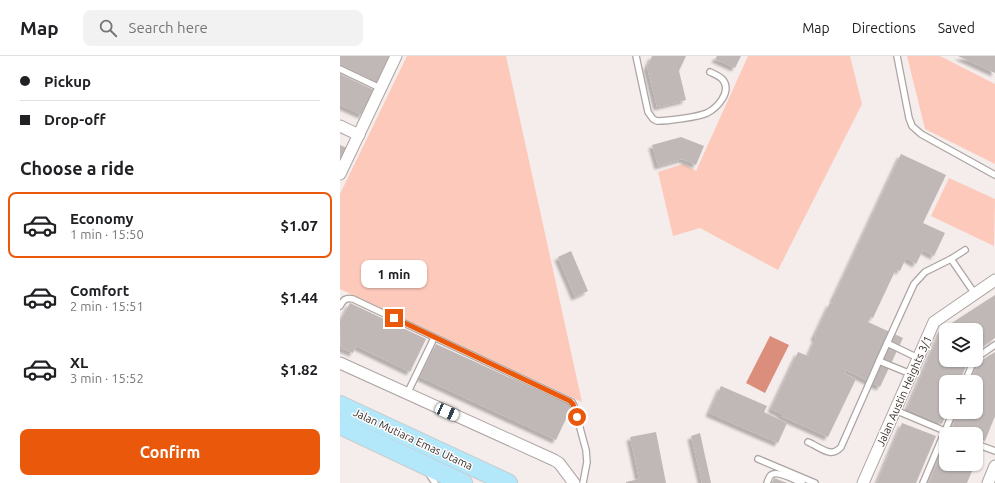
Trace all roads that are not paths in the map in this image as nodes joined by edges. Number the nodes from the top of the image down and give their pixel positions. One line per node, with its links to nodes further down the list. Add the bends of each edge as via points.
1 (396, 56): 6 (street)
2 (636, 56): 5 (lane, via 648,112 657,121 702,115 715,108 722,100 726,86 719,77)
3 (896, 56): 10 (lane, via 909,118 914,129)
4 (340, 70): 6 (lane)
5 (710, 72)
6 (380, 88): 8 (street)
7 (340, 126): 8 (street)
8 (359, 135): 9 (street)
9 (340, 174)
10 (995, 176)
11 (966, 250): 12 (lane)
12 (951, 259): 14 (lane); 17 (lane, via 925,272 914,284)
13 (995, 280): 14 (street, Jalan Austin Heights 3/1)
14 (975, 294): 20 (street, Jalan Austin Heights 3/1, via 934,322)
15 (340, 306): 16 (lane, via 344,300 353,299)
16 (434, 338): 24 (lane); 42 (lane, via 570,401 574,406 586,450 587,462)
17 (887, 343): 20 (lane); 21 (lane)
18 (995, 345): 19 (lane)
19 (983, 353)
20 (918, 358): 23 (street, Jalan Austin Heights 3/1)
21 (879, 361): 23 (lane); 29 (lane, via 837,452 830,453)
22 (340, 363): 24 (street)
23 (910, 374): 26 (street, Jalan Austin Heights 3/1)
24 (408, 394): 41 (street, via 554,460)
25 (340, 405): 36 (main road, Jalan Mutiara Emas Utama)
26 (895, 410): 28 (lane); 46 (street, Jalan Austin Heights 3/1)
27 (340, 425): 34 (main road, Jalan Mutiara Emas Utama)
28 (939, 428)
29 (808, 442)
30 (939, 445): 47 (lane)
31 (983, 447): 32 (lane)
32 (995, 451)
33 (758, 460): 45 (lane)
34 (421, 463): 37 (lane); 38 (main road, Jalan Mutiara Emas Utama)
35 (995, 466): 48 (street)
36 (476, 469): 39 (main road); 40 (main road, Jalan Mutiara Emas Utama)
37 (436, 483)
38 (463, 483)
39 (486, 483)
40 (508, 483)
41 (574, 483)
42 (582, 483)
43 (767, 483): 44 (lane, via 773,473)
44 (802, 483)
45 (815, 483)
46 (863, 483)
47 (923, 483)
48 (988, 483)

